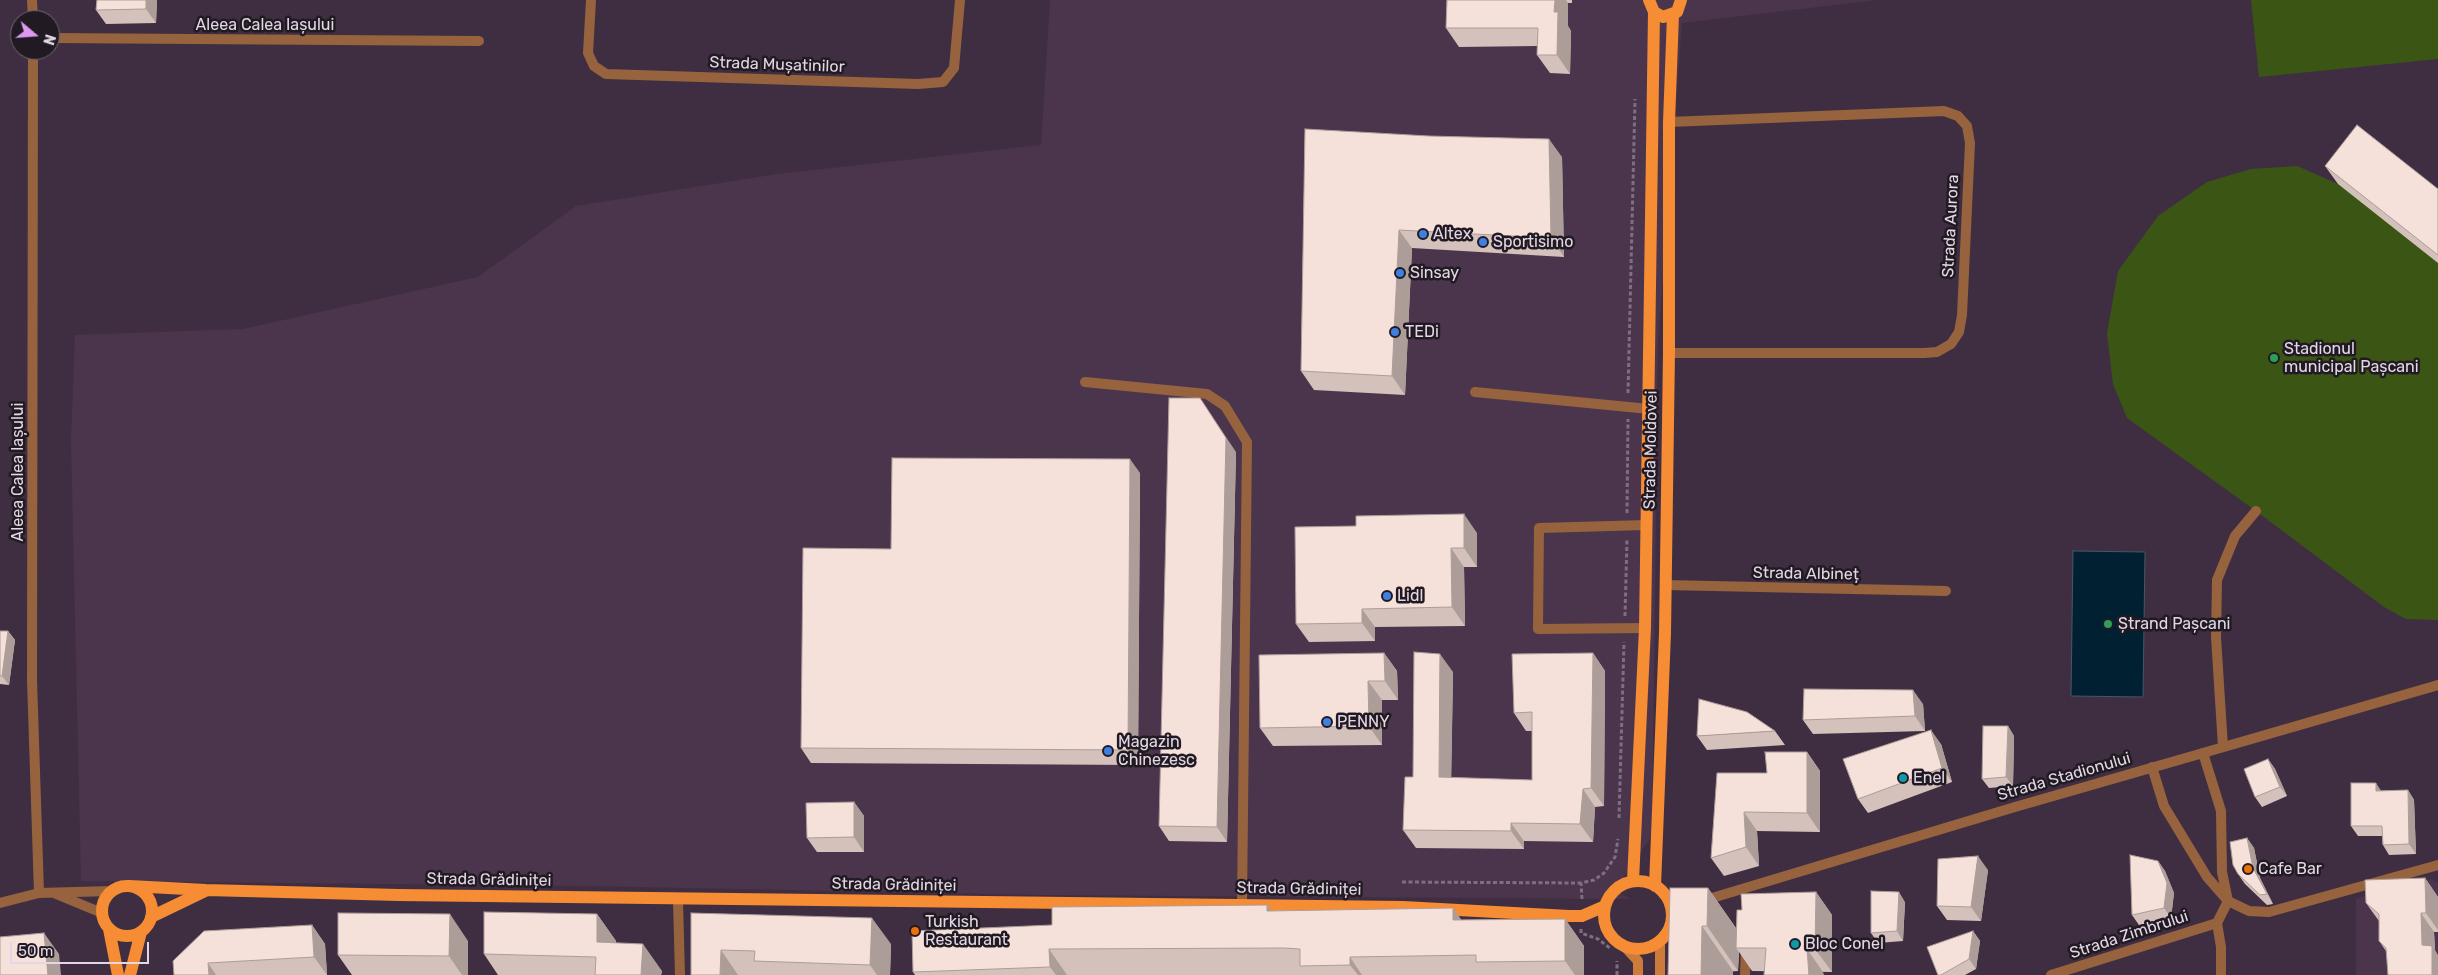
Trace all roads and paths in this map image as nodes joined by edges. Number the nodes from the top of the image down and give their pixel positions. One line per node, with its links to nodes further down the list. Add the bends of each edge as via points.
1 (592, 0): 2 (street, Strada Mușatinilor, via 588,53 594,66 606,74 918,84 943,82 954,68)
2 (960, 0)
3 (1684, 1): 5 (main road)
4 (1650, 3): 5 (main road, via 1663,17); 15 (main road, Strada Moldovei)
5 (1673, 15): 10 (main road, Strada Moldovei)
6 (60, 38): 7 (street, Aleea Calea Iașului)
7 (479, 41)
8 (33, 60): 37 (street, Aleea Calea Iașului, via 32,680)
9 (1636, 91): 14 (path)
10 (1669, 122): 11 (main road, Strada Moldovei); 11 (street, Strada Aurora, via 1944,111 1958,116 1967,126 1970,143 1962,316 1959,332 1951,344 1938,352 1924,353)
11 (1669, 353): 19 (main road, Strada Moldovei)
12 (1085, 382): 44 (street, via 1207,394 1225,406 1247,442)
13 (1475, 392): 14 (street)
14 (1628, 408): 15 (street); 18 (path)
15 (1649, 409): 17 (main road, Strada Moldovei)
16 (2256, 510): 24 (street, via 2235,536 2217,580 2216,637)
17 (1646, 525): 18 (street); 22 (main road, Strada Moldovei)
18 (1627, 526): 21 (path); 21 (street, via 1540,528 1539,537 1538,629)
19 (1665, 585): 20 (street, Strada Albineț); 34 (main road, Strada Moldovei)
20 (1946, 591)
21 (1624, 628): 22 (street); 27 (path)
22 (1645, 628): 31 (main road, Strada Moldovei)
23 (2438, 685): 24 (street, Strada Stadionului)
24 (2223, 747): 25 (street, Strada Stadionului)
25 (2203, 753): 26 (street, Strada Stadionului); 41 (street, via 2222,811 2222,872)
26 (2152, 767): 41 (street, via 2164,806 2207,877); 42 (street, Strada Stadionului, via 1740,894)
27 (1619, 819)
28 (1618, 829): 32 (path, via 1615,857 1604,873)
29 (2438, 865): 41 (street, via 2269,912 2249,911)
30 (1402, 882): 32 (path)
31 (1633, 882): 34 (main road); 45 (main road, via 1614,891)
32 (1582, 883): 39 (path)
33 (128, 886): 35 (main road, Strada Grădiniței); 36 (main road); 48 (main road, via 144,893 152,908)
34 (1654, 886): 54 (main road, via 1672,899 1672,913 1676,918)
35 (206, 890): 40 (main road, Strada Grădiniței); 48 (main road, Strada Grădiniței)
36 (112, 891): 38 (street); 46 (main road, via 106,897)
37 (39, 893): 38 (street); 43 (street)
38 (53, 893): 46 (street)
39 (1582, 899)
40 (678, 900): 44 (main road, Strada Grădiniței); 60 (street)
41 (2228, 901): 49 (street)
42 (1697, 902)
43 (0, 903)
44 (1242, 905): 47 (main road, Strada Grădiniței)
45 (1605, 906): 47 (main road, Strada Grădiniței); 50 (main road)
46 (102, 913): 51 (main road)
47 (1582, 916): 50 (main road, Strada Grădiniței); 56 (path, via 1581,933 1606,944)
48 (151, 917): 52 (main road)
49 (2217, 923): 65 (street, Strada Zimbrului); 66 (street, via 2222,947)
50 (1606, 928): 55 (main road, via 1610,936)
51 (109, 929): 52 (main road, via 125,936); 58 (main road)
52 (141, 932): 59 (main road)
53 (1746, 939): 64 (street)
54 (1660, 941): 55 (main road, via 1643,949); 63 (main road)
55 (1625, 947): 57 (main road)
56 (1617, 961): 57 (path); 61 (path)
57 (1638, 961): 62 (main road)
58 (118, 975)
59 (130, 975)
60 (680, 975)
61 (1616, 975)
62 (1638, 975)
63 (1660, 975)
64 (1745, 975)
65 (2051, 975)
66 (2221, 975)

